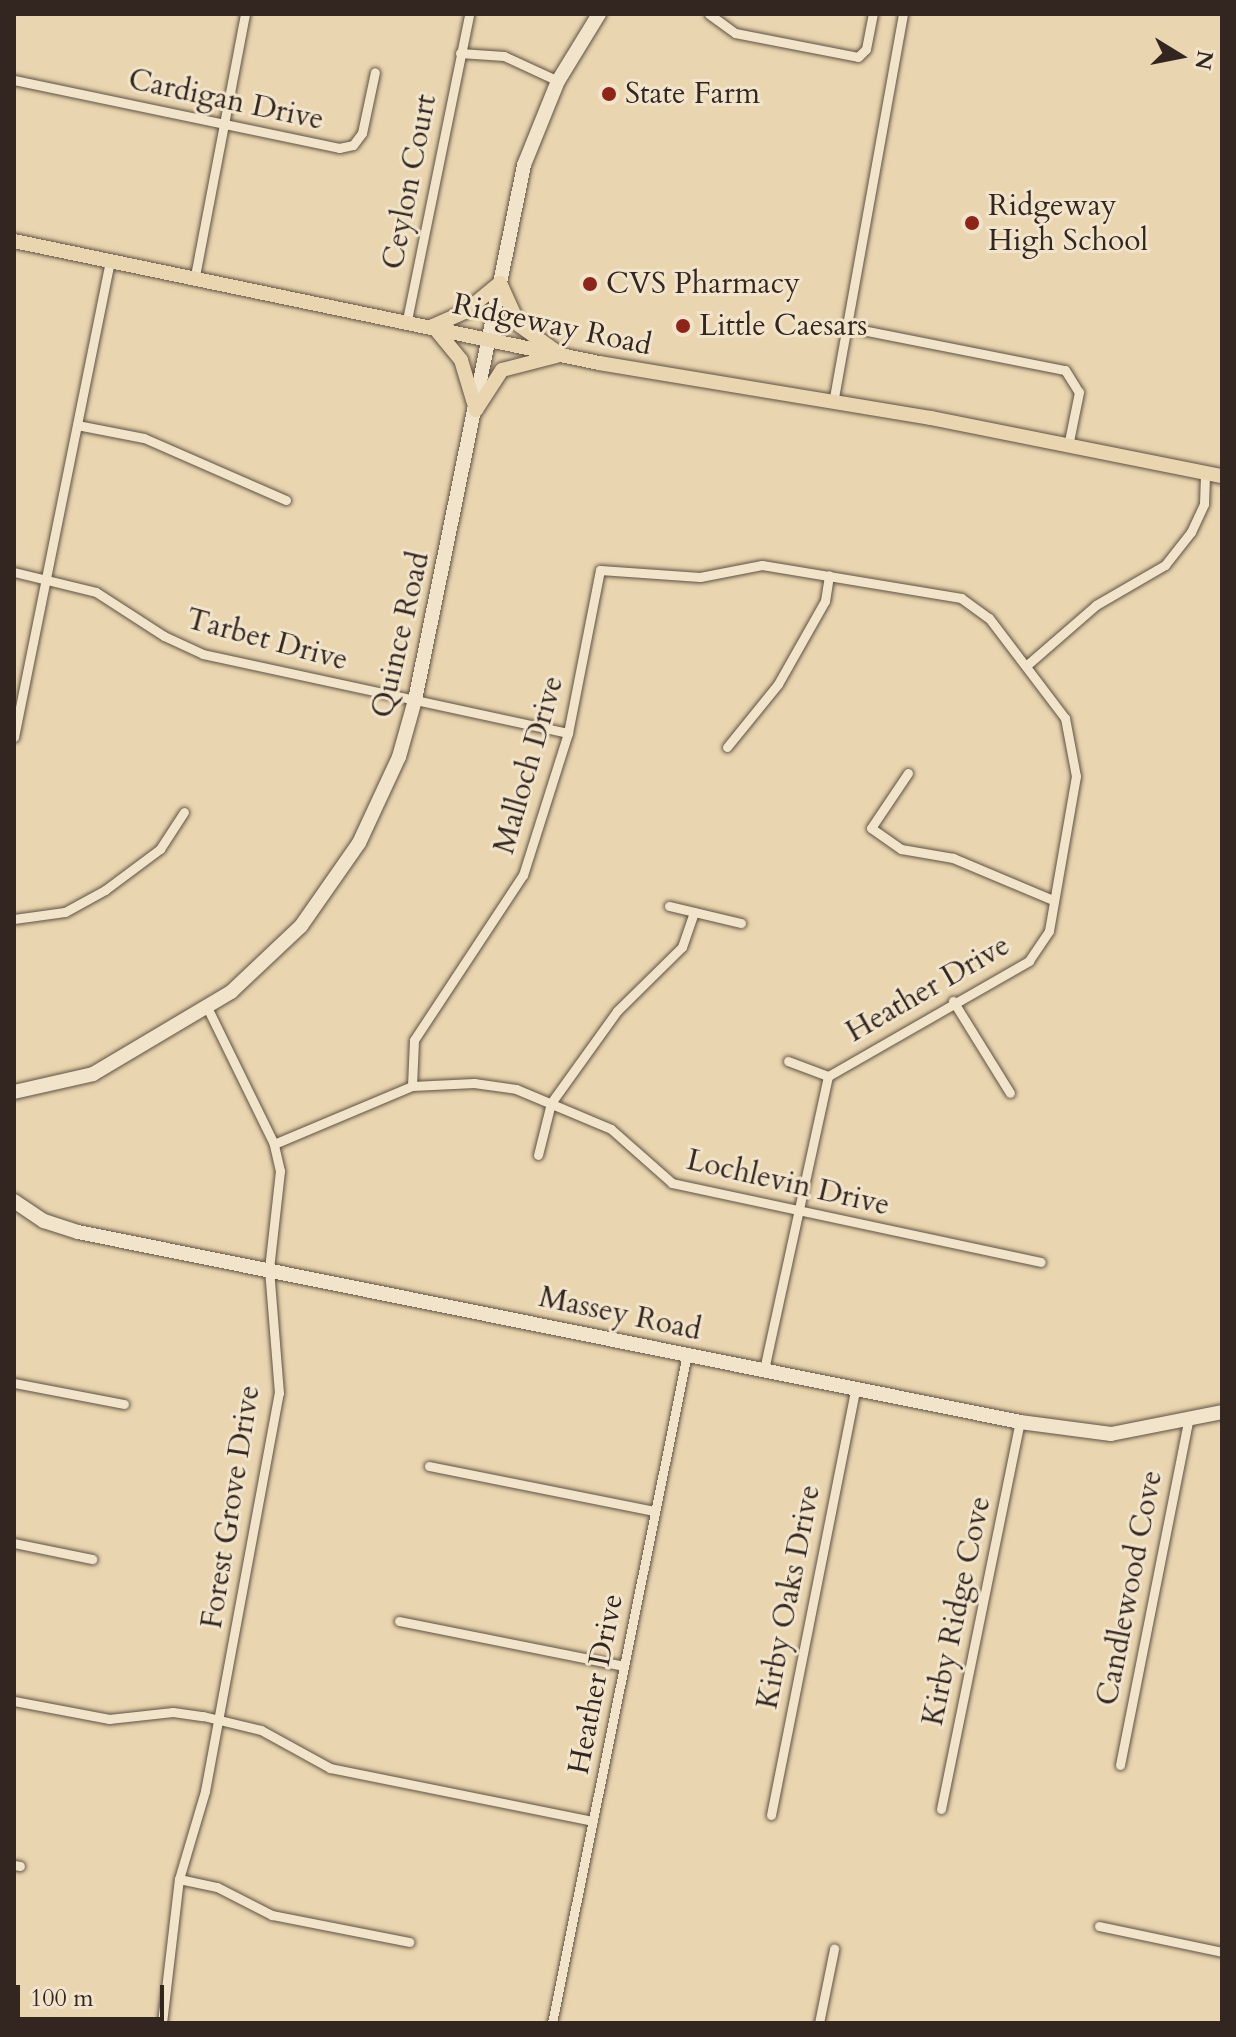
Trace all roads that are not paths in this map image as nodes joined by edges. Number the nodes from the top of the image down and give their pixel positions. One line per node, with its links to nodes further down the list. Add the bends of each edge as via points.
1 (245, 14): 11 (street)
2 (469, 14): 7 (street, Ceylon Court)
3 (599, 14): 10 (main road, Quince Road)
4 (709, 14): 5 (street, via 735,33 858,57 866,49)
5 (873, 14)
6 (903, 14): 18 (street, via 858,271 848,295)
7 (460, 53): 10 (street, via 504,56); 16 (street, Ceylon Court)
8 (375, 72): 11 (street, Cardigan Drive, via 362,133 346,147)
9 (14, 80): 11 (street, Cardigan Drive)
10 (558, 81): 15 (main road, Quince Road, via 524,165)
11 (226, 125): 14 (street)
12 (14, 241): 13 (main road, Ridgeway Road)
13 (110, 260): 14 (main road, Ridgeway Road); 23 (street)
14 (195, 276): 16 (main road, Ridgeway Road)
15 (500, 283): 17 (main road, via 466,311); 19 (main road, Quince Road); 20 (main road, via 519,325)
16 (407, 320): 17 (main road, Ridgeway Road)
17 (433, 326): 19 (main road, Ridgeway Road); 22 (main road, via 461,360)
18 (847, 327): 21 (street); 24 (street, via 1065,370 1079,392)
19 (491, 339): 20 (main road, Ridgeway Road); 22 (main road, Quince Road)
20 (561, 355): 21 (main road, Ridgeway Road); 22 (main road, via 502,370)
21 (833, 403): 24 (main road, Ridgeway Road)
22 (476, 410): 33 (main road, Quince Road)
23 (77, 425): 27 (street, via 144,438); 31 (street)
24 (1068, 446): 25 (main road, Ridgeway Road)
25 (1205, 472): 26 (main road, Ridgeway Road); 32 (street, via 1204,504 1191,532 1165,565 1096,605)
26 (1222, 476)
27 (286, 500)
28 (600, 570): 30 (street, Heather Drive, via 700,577 762,565); 34 (street, Malloch Drive)
29 (14, 572): 31 (street, Tarbet Drive)
30 (829, 575): 32 (street, Heather Drive, via 961,598 989,618); 36 (street, via 825,601 778,684)
31 (46, 578): 33 (street, Tarbet Drive, via 108,598 164,636 203,654); 35 (street)
32 (1027, 665): 39 (street, Heather Drive, via 1065,718 1076,776)
33 (415, 700): 34 (street, Tarbet Drive); 45 (main road, Quince Road, via 381,801 331,888 268,961)
34 (568, 733): 48 (street, Malloch Drive, via 523,875 414,1040)
35 (14, 737)
36 (727, 747)
37 (908, 773): 39 (street, via 871,828 901,849 953,858)
38 (184, 812): 42 (street, via 160,849 105,890 65,912)
39 (1053, 900): 44 (street, Heather Drive, via 1049,931 1029,961)
40 (669, 906): 41 (street)
41 (694, 912): 43 (street); 51 (street, via 682,947 617,1011)
42 (14, 919)
43 (741, 923)
44 (953, 1001): 47 (street, Heather Drive); 50 (street)
45 (207, 1007): 49 (main road, Quince Road, via 93,1074); 52 (street, Forest Grove Drive)
46 (788, 1061): 47 (street, Heather Drive)
47 (828, 1076): 55 (street, Heather Drive)
48 (412, 1086): 51 (street, Lochlevin Drive, via 474,1083 516,1089); 52 (street, Lochlevin Drive)
49 (14, 1092)
50 (1010, 1093)
51 (551, 1103): 53 (street); 55 (street, Lochlevin Drive, via 611,1129 672,1183)
52 (274, 1144): 57 (street, Forest Grove Drive, via 280,1171)
53 (538, 1155)
54 (15, 1203): 57 (main road, Massey Road, via 67,1229)
55 (795, 1213): 56 (street, Lochlevin Drive); 59 (street, Heather Drive)
56 (1041, 1262)
57 (269, 1269): 58 (main road, Massey Road); 73 (street, Forest Grove Drive, via 279,1393)
58 (687, 1354): 59 (main road, Massey Road); 67 (street, Heather Drive)
59 (764, 1370): 61 (main road, Massey Road)
60 (14, 1383): 62 (street)
61 (855, 1389): 65 (main road, Massey Road); 76 (street, Kirby Oaks Drive)
62 (124, 1404)
63 (1222, 1412): 64 (main road, Massey Road)
64 (1188, 1421): 65 (main road, Massey Road, via 1111,1434); 74 (street, Candlewood Cove)
65 (1020, 1422): 75 (street, Kirby Ridge Cove)
66 (429, 1466): 67 (street)
67 (654, 1511): 71 (street, Heather Drive)
68 (14, 1543): 69 (street)
69 (92, 1559)
70 (399, 1621): 71 (street)
71 (624, 1666): 77 (street, Heather Drive)
72 (14, 1701): 73 (street, via 109,1719 183,1712)
73 (219, 1719): 77 (street, via 261,1730 330,1768); 78 (street, Forest Grove Drive)
74 (1120, 1765)
75 (941, 1809)
76 (771, 1815)
77 (593, 1821): 84 (street, Heather Drive)
78 (179, 1879): 80 (street, via 217,1887 272,1915); 83 (street, Forest Grove Drive)
79 (1099, 1926): 82 (street)
80 (409, 1942)
81 (834, 1949): 85 (street)
82 (1222, 1952)
83 (162, 2023)
84 (552, 2023)
85 (819, 2023)

